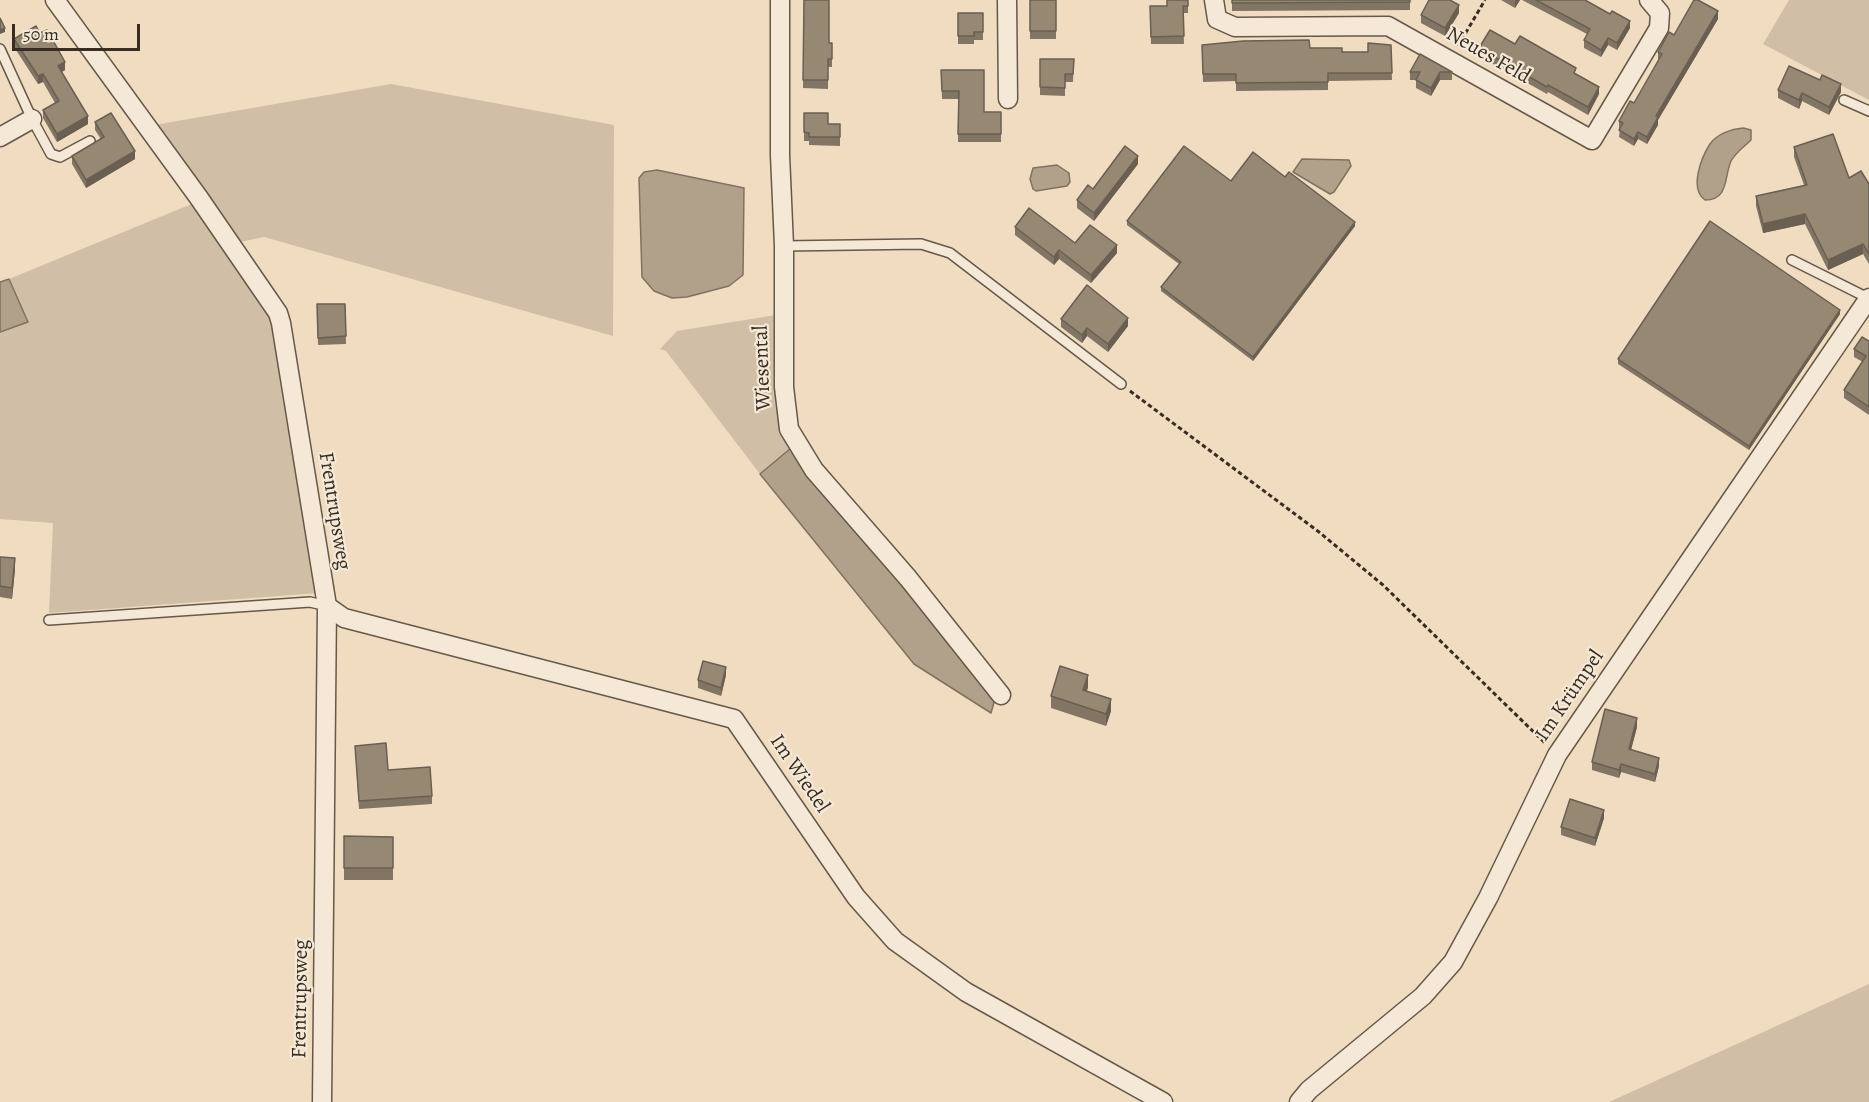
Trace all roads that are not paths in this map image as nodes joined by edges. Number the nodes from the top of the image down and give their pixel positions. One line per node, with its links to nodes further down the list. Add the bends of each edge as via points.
1 (55, 0): 17 (street, Frentrupsweg, via 278,313)
2 (780, 0): 13 (street, Wiesental)
3 (1006, 0): 7 (street)
4 (1214, 0): 5 (street, Neues Feld, via 1217,19 1235,27 1388,26 1592,140 1659,28 1660,13)
5 (1649, 0)
6 (0, 50): 10 (lane)
7 (1008, 99)
8 (1844, 100): 9 (lane)
9 (1869, 111)
10 (32, 119): 11 (street); 12 (lane, via 51,154 60,157)
11 (0, 137)
12 (90, 141)
13 (784, 246): 16 (lane, via 936,247 950,253); 19 (street, Wiesental, via 785,403 794,438 814,470 908,578)
14 (1792, 260): 15 (lane)
15 (1869, 298): 22 (street, Im Krümpel, via 1557,755 1453,962 1423,996)
16 (1121, 384)
17 (327, 606): 18 (lane, via 310,602); 20 (street, Frentrupsweg); 21 (street, Im Wiedel, via 344,618 734,719 856,897 895,941 966,992)
18 (49, 620)
19 (1001, 695)
20 (322, 1102)
21 (1163, 1102)
22 (1299, 1102)

